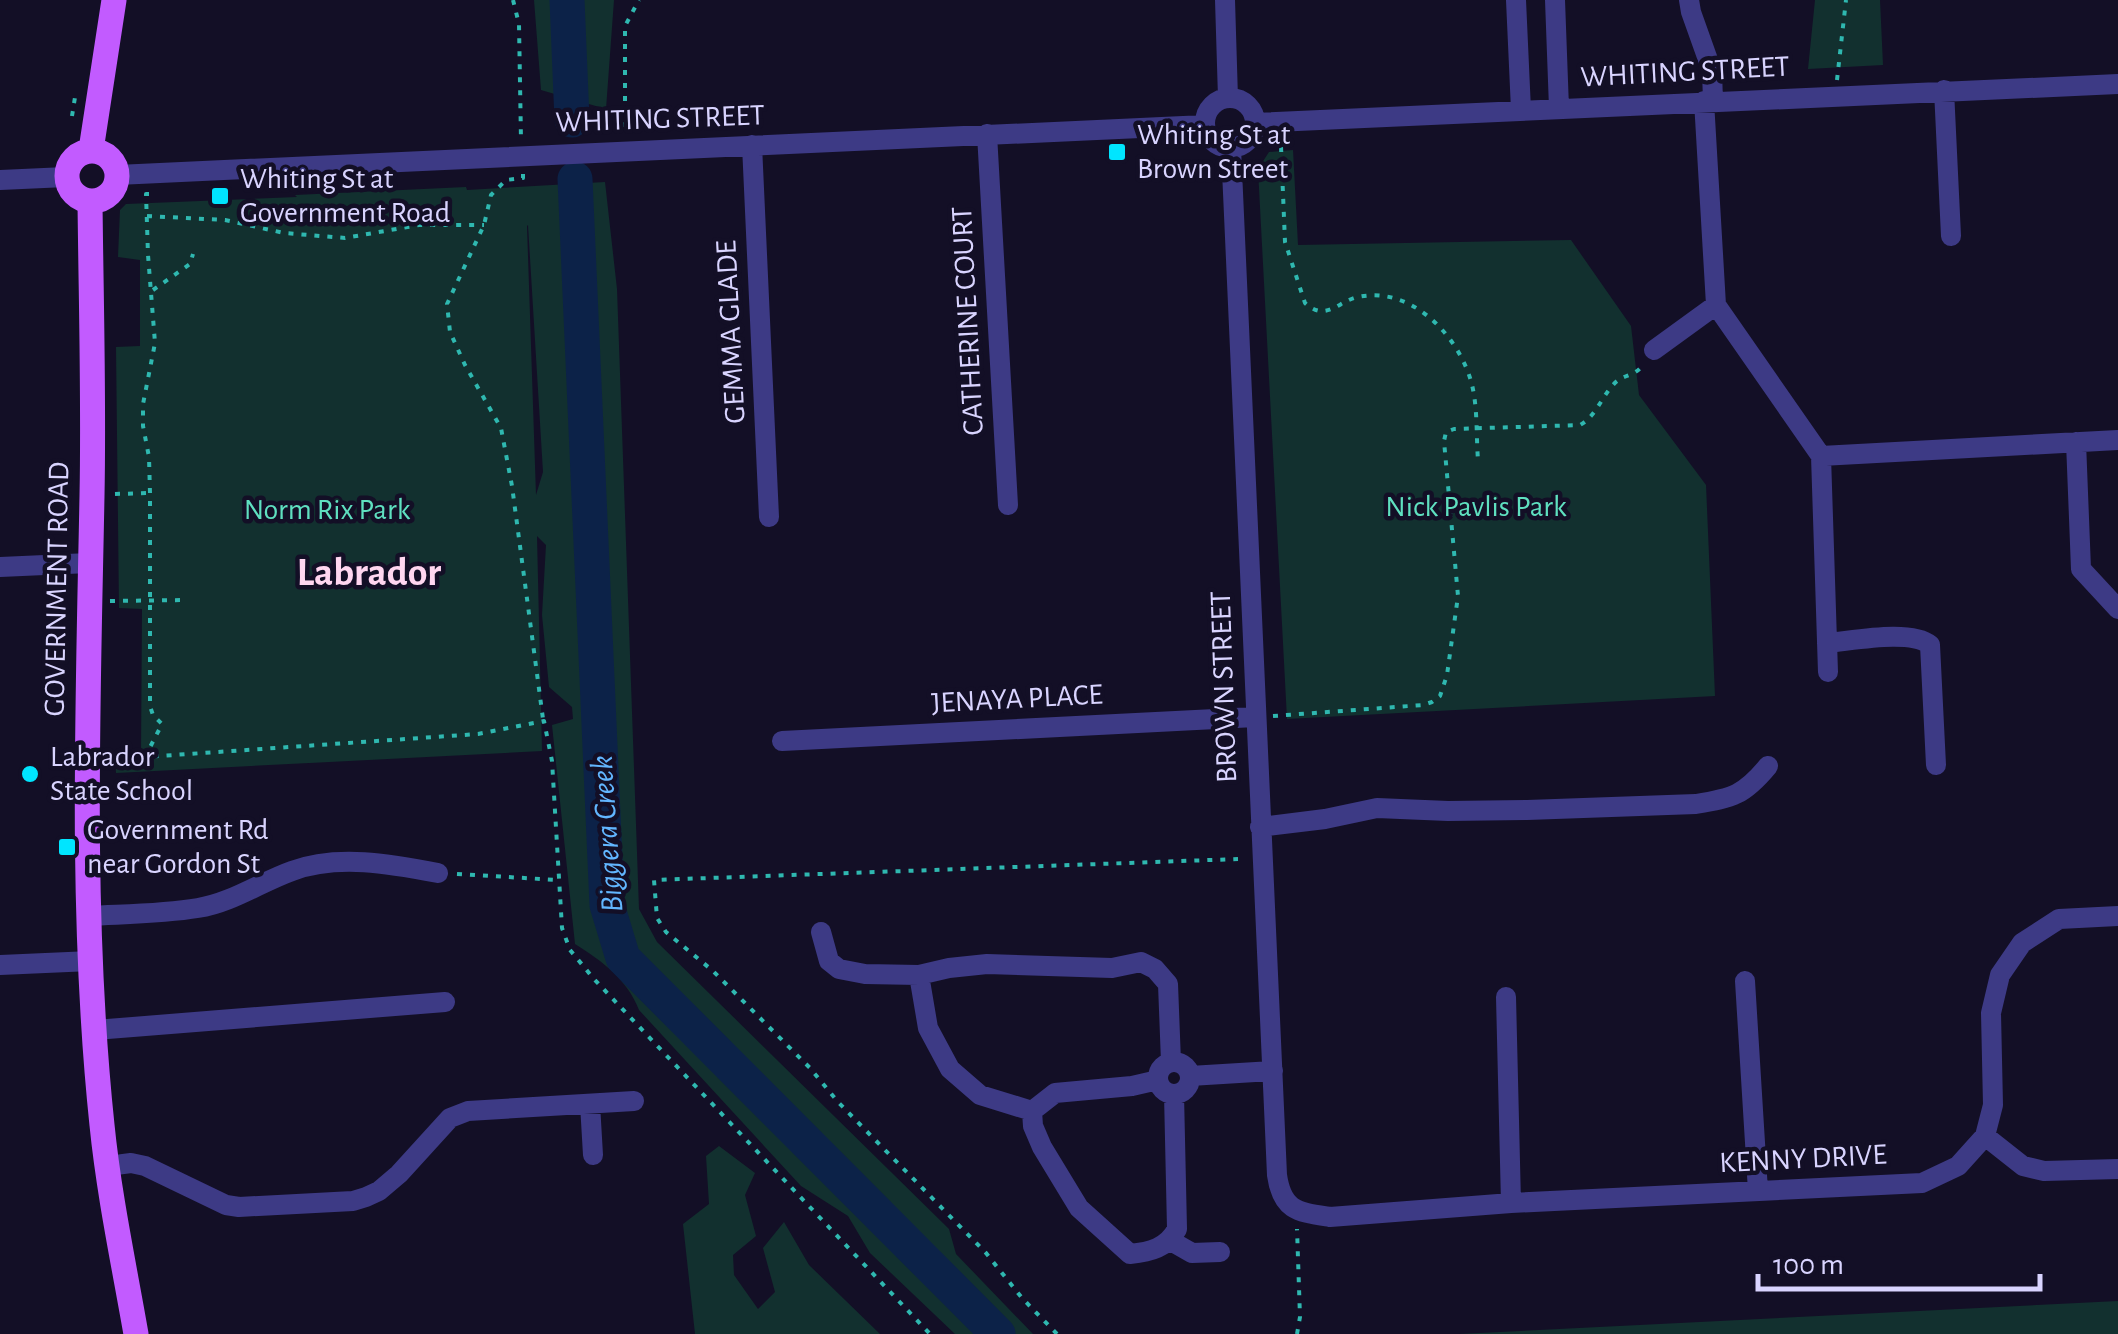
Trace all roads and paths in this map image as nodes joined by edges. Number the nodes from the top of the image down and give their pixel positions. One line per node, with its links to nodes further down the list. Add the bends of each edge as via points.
1 (114, 0): 24 (main road)
2 (513, 0): 21 (path)
3 (639, 0): 19 (path, via 624,26)
4 (1225, 0): 12 (street)
5 (1516, 0): 15 (street)
6 (1556, 0): 14 (street)
7 (1689, 0): 13 (street, via 1712,71)
8 (1846, 0): 11 (path)
9 (2118, 84): 10 (street, WHITING STREET)
10 (1944, 90): 11 (street, WHITING STREET); 33 (street)
11 (1837, 95): 13 (street, WHITING STREET)
12 (1228, 98): 17 (street, via 1247,105); 18 (street, via 1208,110)
13 (1708, 101): 14 (street, WHITING STREET); 36 (street)
14 (1559, 108): 15 (street, WHITING STREET)
15 (1520, 110): 16 (street, WHITING STREET)
16 (1288, 120): 17 (street, WHITING STREET); 38 (path, via 1287,146 1281,146 1285,242 1305,303 1330,310 1374,296 1425,312 1467,370)
17 (1255, 123): 23 (street, via 1246,143)
18 (1205, 125): 20 (street, WHITING STREET); 23 (street, via 1213,142)
19 (625, 127)
20 (988, 134): 22 (street, WHITING STREET); 45 (street, CATHERINE COURT)
21 (521, 139)
22 (752, 145): 26 (street, WHITING STREET); 46 (street, GEMMA GLADE)
23 (1231, 148): 55 (street, BROWN STREET)
24 (91, 150): 26 (main road, via 106,154); 27 (main road, via 73,158)
25 (522, 171): 32 (path, via 523,178 506,180 491,195)
26 (118, 175): 30 (main road, via 112,191)
27 (66, 177): 28 (street); 30 (main road, via 74,194)
28 (0, 180)
29 (151, 194): 31 (path)
30 (90, 201): 47 (main road, GOVERNMENT ROAD)
31 (147, 216): 32 (path, via 345,238 419,225); 35 (path)
32 (484, 225): 56 (path, via 447,304 448,318 500,428)
33 (1951, 236)
34 (193, 254): 35 (path, via 190,264)
35 (151, 291): 43 (path, via 154,342 143,404)
36 (1716, 305): 37 (street); 41 (street)
37 (1654, 350): 38 (path, via 1580,425)
38 (1476, 428): 42 (path); 55 (path, via 1454,429 1444,440 1458,596 1440,696 1423,705)
39 (2118, 440): 40 (street)
40 (2076, 442): 41 (street); 52 (street, via 2080,562 2083,574)
41 (1821, 456): 53 (street)
42 (1478, 460)
43 (150, 493): 44 (path); 49 (path)
44 (114, 494)
45 (1008, 505)
46 (769, 517)
47 (89, 562): 48 (street); 64 (main road, GOVERNMENT ROAD)
48 (0, 566)
49 (150, 600): 50 (path); 51 (path); 56 (path, via 150,706 162,724 145,757 478,734)
50 (188, 600)
51 (106, 602)
52 (2118, 610)
53 (1828, 643): 54 (street); 58 (street, via 1928,630)
54 (1828, 672)
55 (1256, 717): 57 (street, JENAYA PLACE); 60 (street, BROWN STREET)
56 (544, 720): 63 (path)
57 (782, 741)
58 (1936, 764)
59 (1768, 766): 60 (street, via 1738,794 1696,804 1377,808)
60 (1260, 827): 75 (street, BROWN STREET)
61 (1238, 859): 92 (path, via 654,880 656,918 666,932 810,1068)
62 (438, 872): 63 (path); 64 (street, via 332,862 292,870 199,908)
63 (560, 880): 91 (path, via 570,950)
64 (89, 916): 67 (main road, GOVERNMENT ROAD)
65 (2118, 916): 81 (street, via 2059,918 2022,943 2000,975 1991,1013 1994,1104)
66 (820, 932): 69 (street, via 829,961 840,969)
67 (91, 961): 68 (street); 73 (main road, GOVERNMENT ROAD)
68 (0, 965)
69 (919, 975): 74 (street, via 987,964 1112,968 1141,962 1168,984); 80 (street, via 928,1028 950,1070 980,1095)
70 (1744, 980): 85 (street)
71 (1506, 997): 86 (street)
72 (445, 1002): 73 (street)
73 (95, 1030): 83 (main road, GOVERNMENT ROAD)
74 (1171, 1062): 76 (street); 77 (street, via 1160,1069)
75 (1273, 1072): 76 (street); 87 (street, BROWN STREET, via 1279,1190)
76 (1190, 1076): 77 (street, via 1185,1089)
77 (1166, 1087): 80 (street, via 1054,1093); 88 (street, via 1177,1230)
78 (634, 1101): 79 (street)
79 (590, 1104): 82 (street); 83 (street, via 468,1110 440,1128 378,1191 354,1201 239,1207 146,1166)
80 (1032, 1111): 88 (street, via 1042,1147 1079,1208 1130,1254)
81 (1985, 1136): 84 (street, via 2023,1166 2044,1172); 85 (street, KENNY DRIVE, via 1958,1166 1922,1183)
82 (594, 1155)
83 (108, 1166): 90 (main road, GOVERNMENT ROAD)
84 (2118, 1169)
85 (1758, 1191): 86 (street, KENNY DRIVE)
86 (1512, 1203): 87 (street, KENNY DRIVE, via 1330,1217)
87 (1302, 1213): 93 (path, via 1296,1235)
88 (1171, 1241): 89 (street, via 1192,1252)
89 (1220, 1252)
90 (136, 1334)
91 (930, 1334)
92 (1057, 1334)
93 (1297, 1334)

